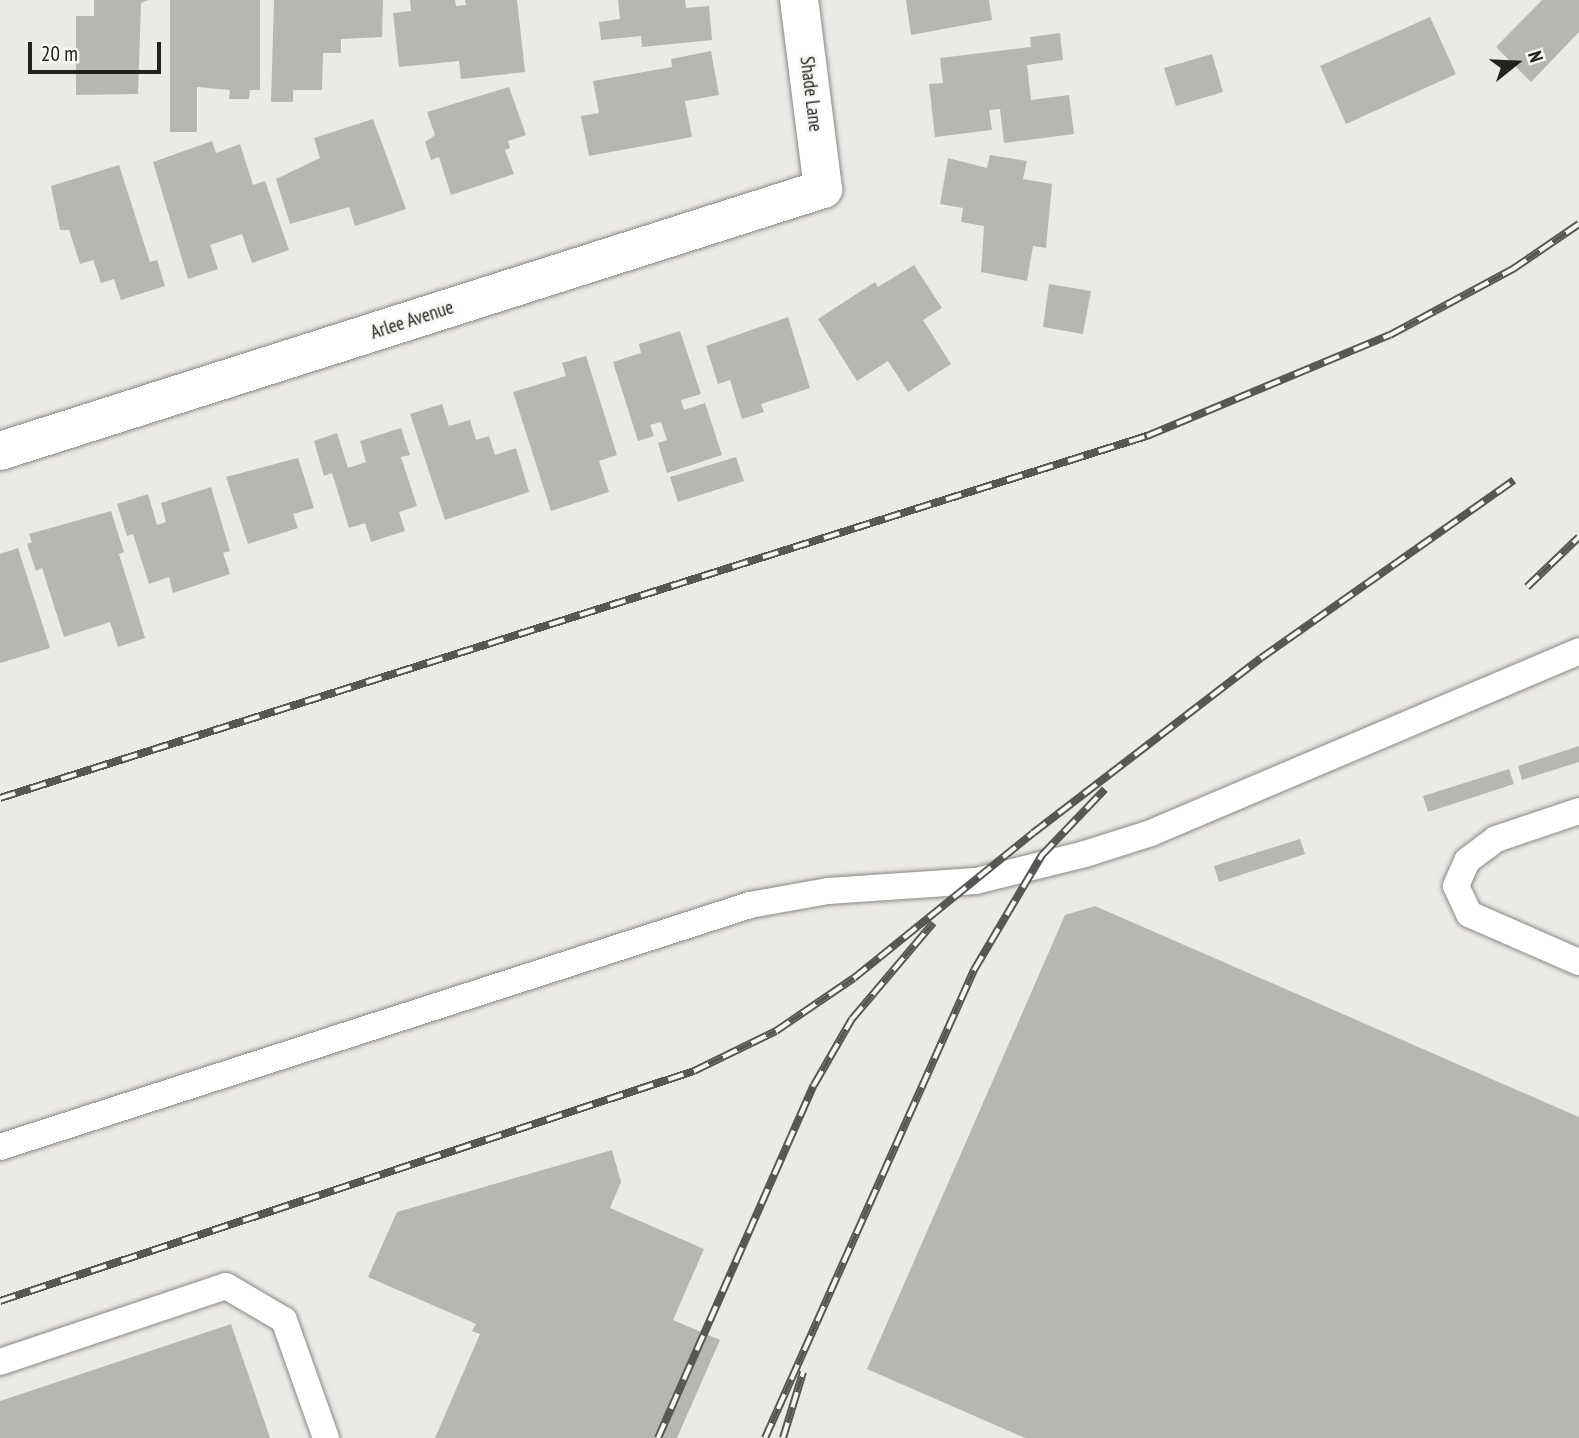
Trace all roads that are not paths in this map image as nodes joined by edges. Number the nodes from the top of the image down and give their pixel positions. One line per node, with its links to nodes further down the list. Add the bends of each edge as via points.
1 (799, 0): 2 (street, Shade Lane)
2 (823, 189): 3 (street, Arlee Avenue)
3 (0, 451)
4 (1579, 651): 7 (lane, via 1152,833 976,881 828,891 750,905)
5 (1579, 811): 6 (lane, via 1496,839 1467,861 1457,886 1469,914)
6 (1579, 962)
7 (0, 1147)
8 (0, 1362): 9 (lane, via 226,1286 284,1320)
9 (326, 1438)

